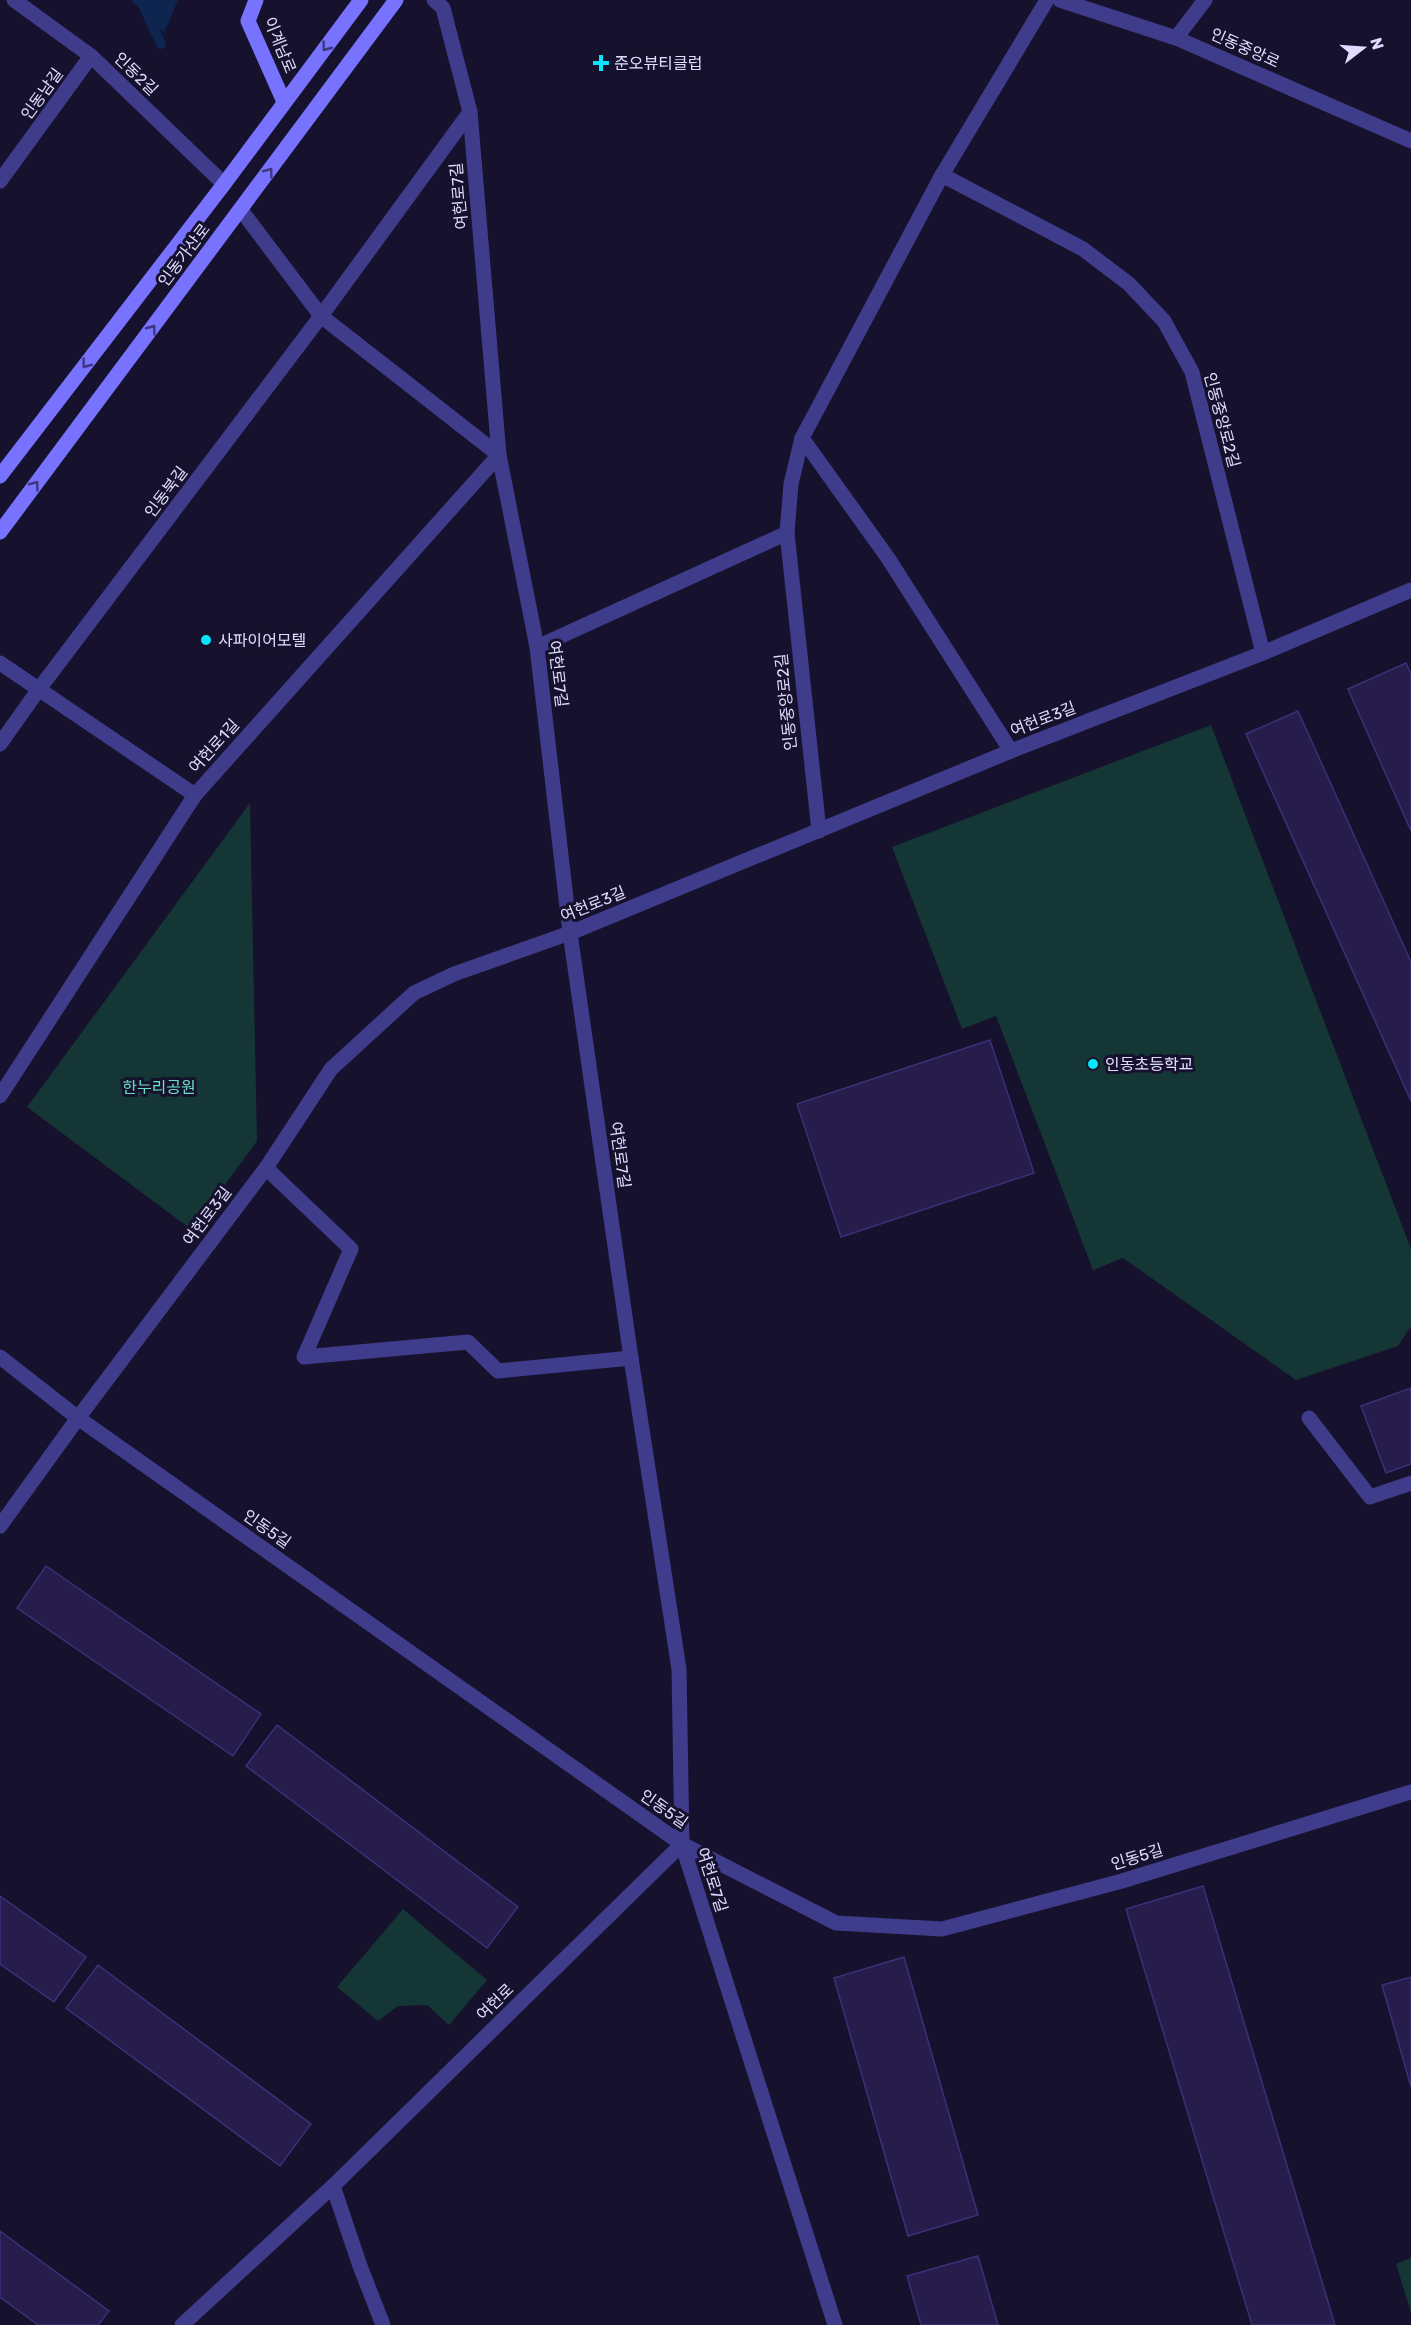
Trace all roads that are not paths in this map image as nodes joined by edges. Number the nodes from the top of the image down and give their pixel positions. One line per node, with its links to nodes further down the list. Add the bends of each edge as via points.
1 (14, 0): 10 (street, 인동2길)
2 (256, 0): 11 (main road, 이계남로, via 248,21)
3 (361, 0): 11 (main road, 인동가산로, one-way to 11)
4 (396, 0): 17 (main road, 인동가산로, one-way to 4)
5 (434, 0): 12 (street, 여헌로7길, via 443,8)
6 (1047, 0): 14 (street, 인동중앙로2길)
7 (1060, 0): 9 (street, 인동중앙로)
8 (1205, 0): 9 (street)
9 (1176, 38): 13 (street, 인동중앙로)
10 (91, 56): 15 (street, 인동남길); 16 (street, 인동2길)
11 (284, 102): 16 (main road, 인동가산로)
12 (470, 112): 18 (street, 인동북길); 20 (street, 여헌로7길)
13 (1411, 141)
14 (942, 176): 19 (street, 인동중앙로2길); 26 (street, 인동중앙로2길, via 1083,249 1129,284 1164,321 1192,372)
15 (0, 181)
16 (224, 184): 21 (main road, 인동가산로, one-way to 21)
17 (241, 210): 18 (street); 22 (main road, 인동가산로, one-way to 17)
18 (321, 316): 20 (street); 28 (street, 인동북길)
19 (802, 438): 23 (street, 인동중앙로2길, via 791,484); 30 (street, via 888,558)
20 (499, 455): 25 (street, 여헌로7길); 31 (street, 여헌로1길)
21 (0, 476)
22 (0, 532)
23 (787, 533): 25 (street); 32 (street, 인동중앙로2길)
24 (1411, 590): 26 (street, 여헌로3길)
25 (537, 647): 33 (street, 여헌로7길)
26 (1263, 653): 30 (street, 여헌로3길)
27 (0, 663): 28 (street)
28 (39, 689): 29 (street, 인동북길); 31 (street)
29 (0, 744)
30 (1011, 751): 32 (street, 여헌로3길)
31 (195, 795): 34 (street, 여헌로1길)
32 (819, 831): 33 (street, 여헌로3길)
33 (570, 933): 35 (street, 여헌로3길, via 454,974 414,993 330,1069); 37 (street, 여헌로7길)
34 (0, 1096)
35 (266, 1168): 37 (street, via 351,1249 304,1357 468,1342 498,1371); 38 (street, 여헌로3길)
36 (0, 1357): 38 (street, 인동5길)
37 (631, 1358): 43 (street, 여헌로7길, via 679,1669)
38 (78, 1418): 41 (street, 여헌로3길); 43 (street, 인동5길)
39 (1309, 1418): 40 (street, via 1370,1497)
40 (1411, 1483)
41 (0, 1526)
42 (1411, 1792): 43 (street, 인동5길, via 1122,1881 942,1929 836,1923)
43 (682, 1844): 44 (street, 여헌로); 47 (street, 여헌로7길)
44 (333, 2186): 45 (street, 여헌로); 46 (street)
45 (182, 2325)
46 (383, 2325)
47 (834, 2325)

